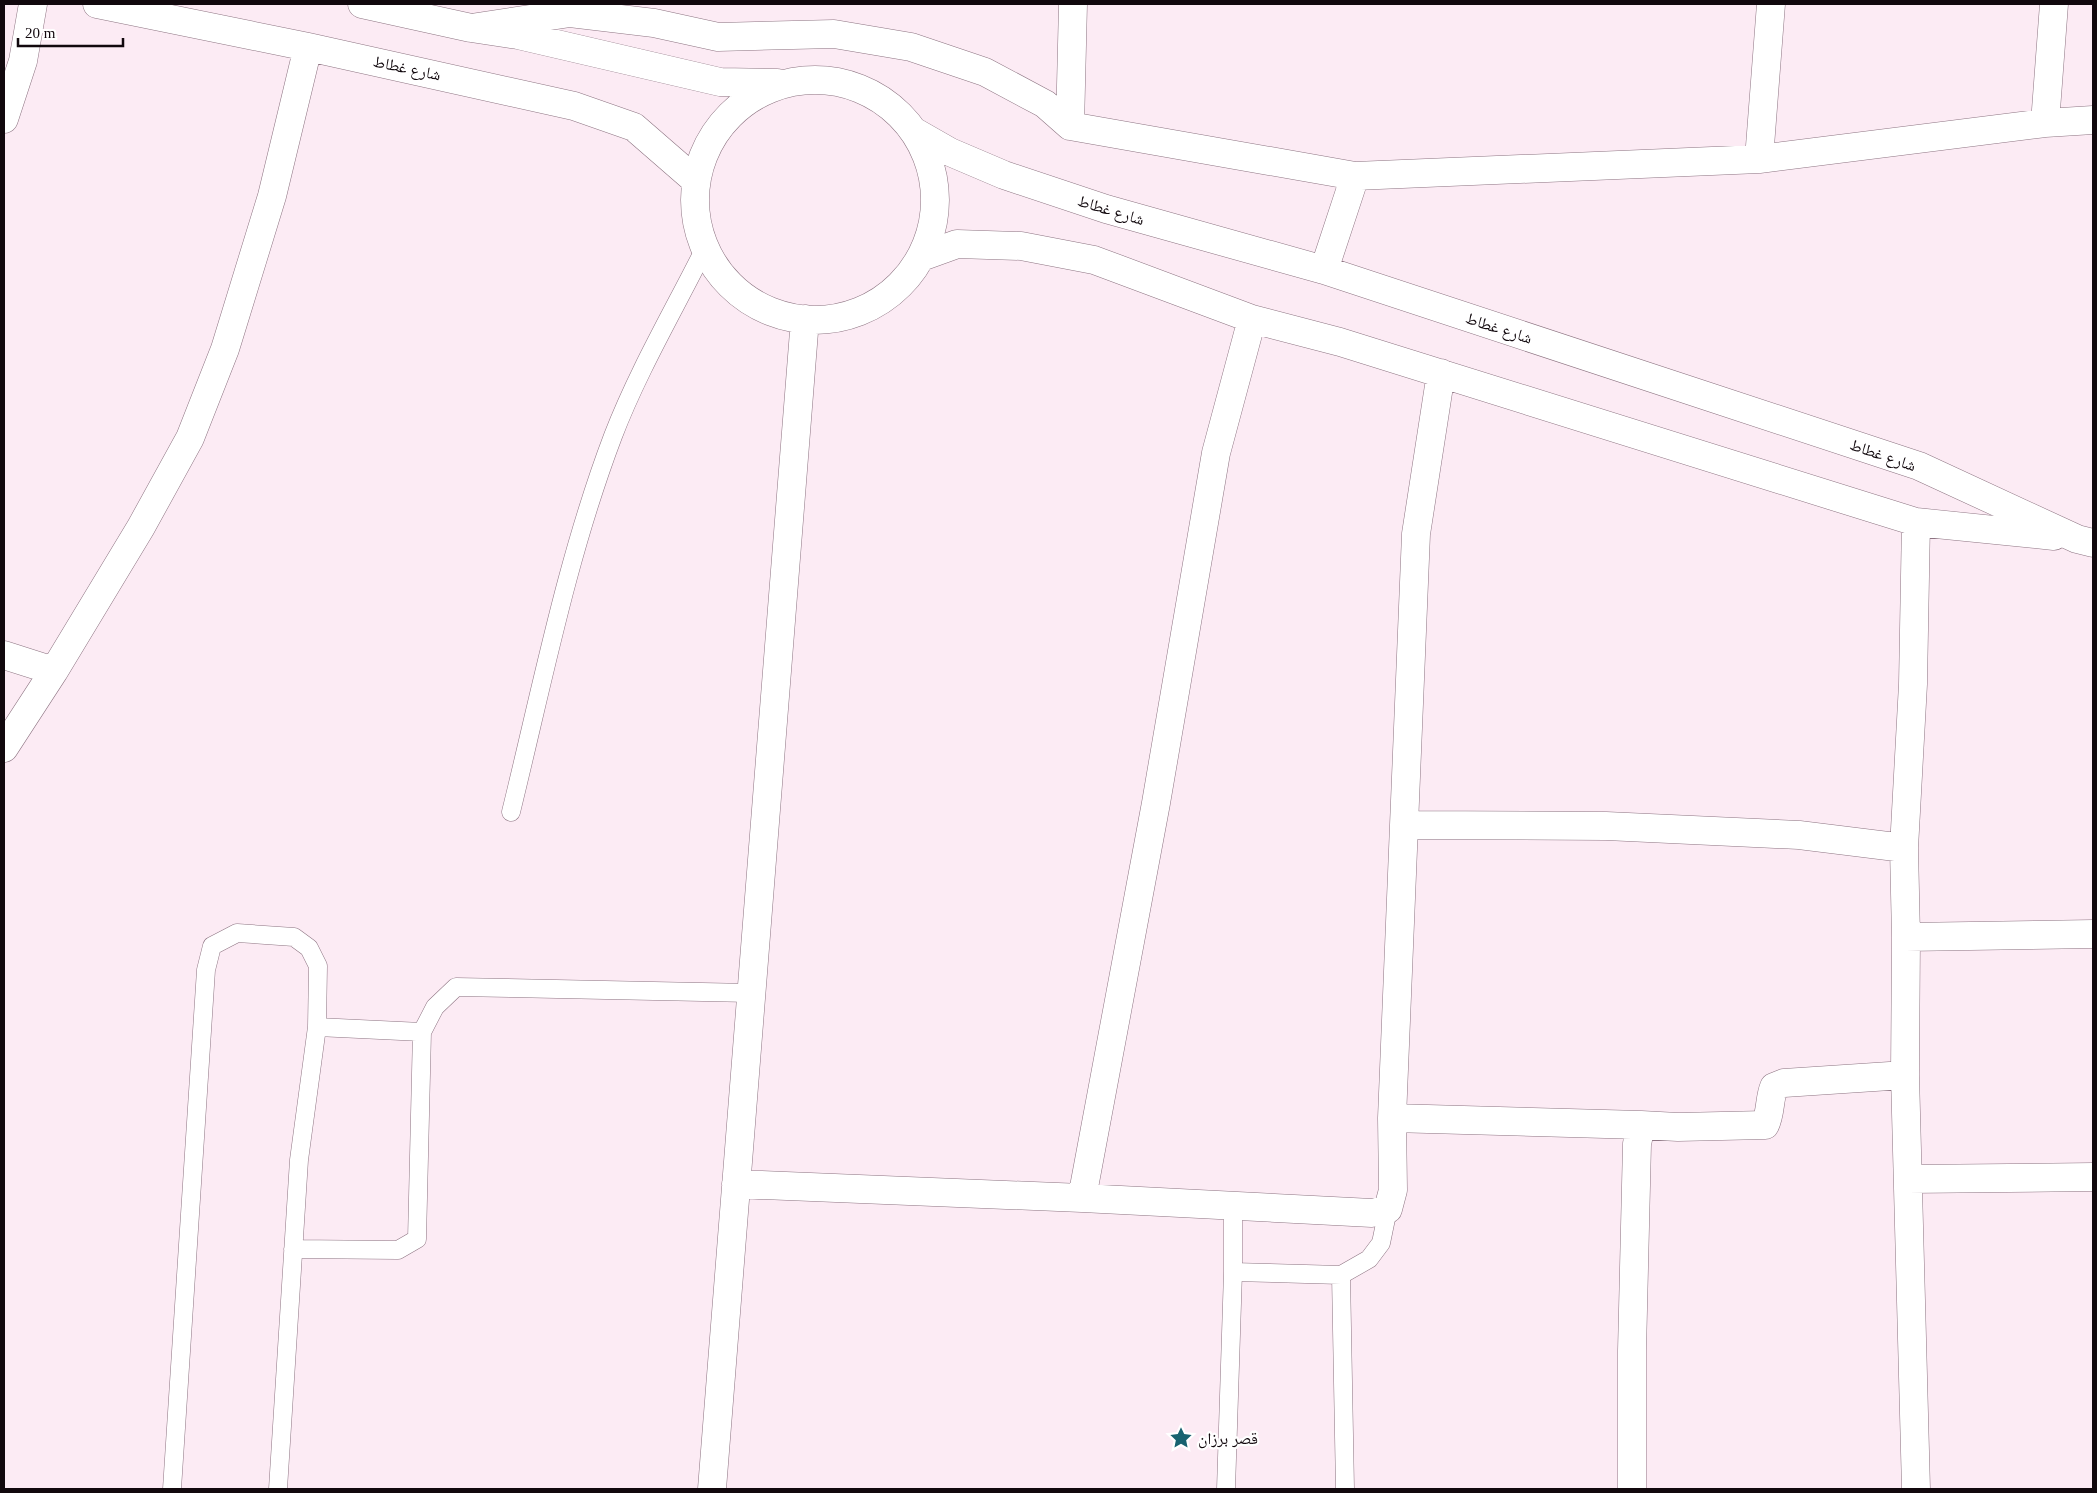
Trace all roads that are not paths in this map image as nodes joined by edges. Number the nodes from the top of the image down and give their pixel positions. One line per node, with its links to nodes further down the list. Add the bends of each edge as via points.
1 (33, 4): 10 (street, via 23,61)
2 (97, 4): 8 (street, شارع غطاط)
3 (362, 4): 7 (street)
4 (1073, 4): 13 (street)
5 (1771, 4): 15 (street)
6 (2054, 4): 12 (street)
7 (471, 28): 9 (street, via 518,35 720,82); 13 (street, via 570,14 654,23 718,37 834,34 911,47 985,72 1045,104)
8 (308, 47): 17 (street, شارع غطاط, via 574,106 634,126); 27 (street, via 272,196 225,349 190,438 141,527)
9 (786, 83): 14 (street, via 830,79 853,85 898,111); 17 (street, via 756,95 720,125 704,152)
10 (4, 119)
11 (2093, 120): 12 (street)
12 (2045, 123): 15 (street)
13 (1070, 126): 16 (street)
14 (915, 132): 19 (street, via 931,164 936,196 934,223); 20 (street, شارع غطاط, via 950,152 1004,175 1088,203)
15 (1760, 159): 16 (street)
16 (1355, 176): 20 (street)
17 (695, 180): 18 (street, via 695,212)
18 (704, 248): 21 (street, via 726,280 757,305 789,317); 29 (lane, via 610,444 576,545)
19 (922, 258): 21 (street, via 904,282 882,300 854,314 822,320); 22 (street, شارع غطاط, via 956,244 1022,246 1094,260)
20 (1324, 270): 25 (street, شارع غطاط, via 1919,466)
21 (805, 318): 34 (street)
22 (1252, 318): 23 (street, شارع غطاط); 43 (street, via 1216,453 1156,803)
23 (1441, 373): 24 (street, شارع غطاط); 30 (street, via 1416,534)
24 (1916, 522): 25 (street, شارع غطاط); 31 (street, via 1913,684)
25 (2085, 541)
26 (4, 655): 27 (street)
27 (54, 671): 28 (street)
28 (4, 748)
29 (511, 812)
30 (1404, 825): 31 (street, via 1606,826 1799,835); 38 (street)
31 (1904, 848): 33 (street)
32 (2093, 934): 33 (street)
33 (1906, 937): 37 (street)
34 (751, 993): 36 (lane, via 456,987 436,1007); 42 (street)
35 (316, 1027): 36 (lane); 46 (lane, via 299,1160); 49 (lane, via 318,966 309,948 294,937 237,933 212,946 206,970)
36 (422, 1032): 46 (lane, via 417,1239 398,1250)
37 (1906, 1075): 39 (street, via 1774,1086 1765,1125 1678,1127); 41 (street)
38 (1392, 1118): 39 (street); 45 (street, via 1393,1190)
39 (1641, 1124): 54 (street, via 1637,1144)
40 (2093, 1177): 41 (street)
41 (1908, 1179): 55 (street)
42 (736, 1184): 43 (street); 51 (street)
43 (1082, 1198): 44 (street)
44 (1233, 1206): 45 (street, via 1372,1213); 47 (lane)
45 (1388, 1209): 48 (lane, via 1381,1243 1369,1259)
46 (294, 1249): 50 (lane)
47 (1233, 1272): 48 (lane); 52 (lane)
48 (1341, 1275): 53 (lane)
49 (172, 1489)
50 (278, 1489)
51 (712, 1489)
52 (1226, 1489)
53 (1345, 1489)
54 (1632, 1489)
55 (1916, 1489)

